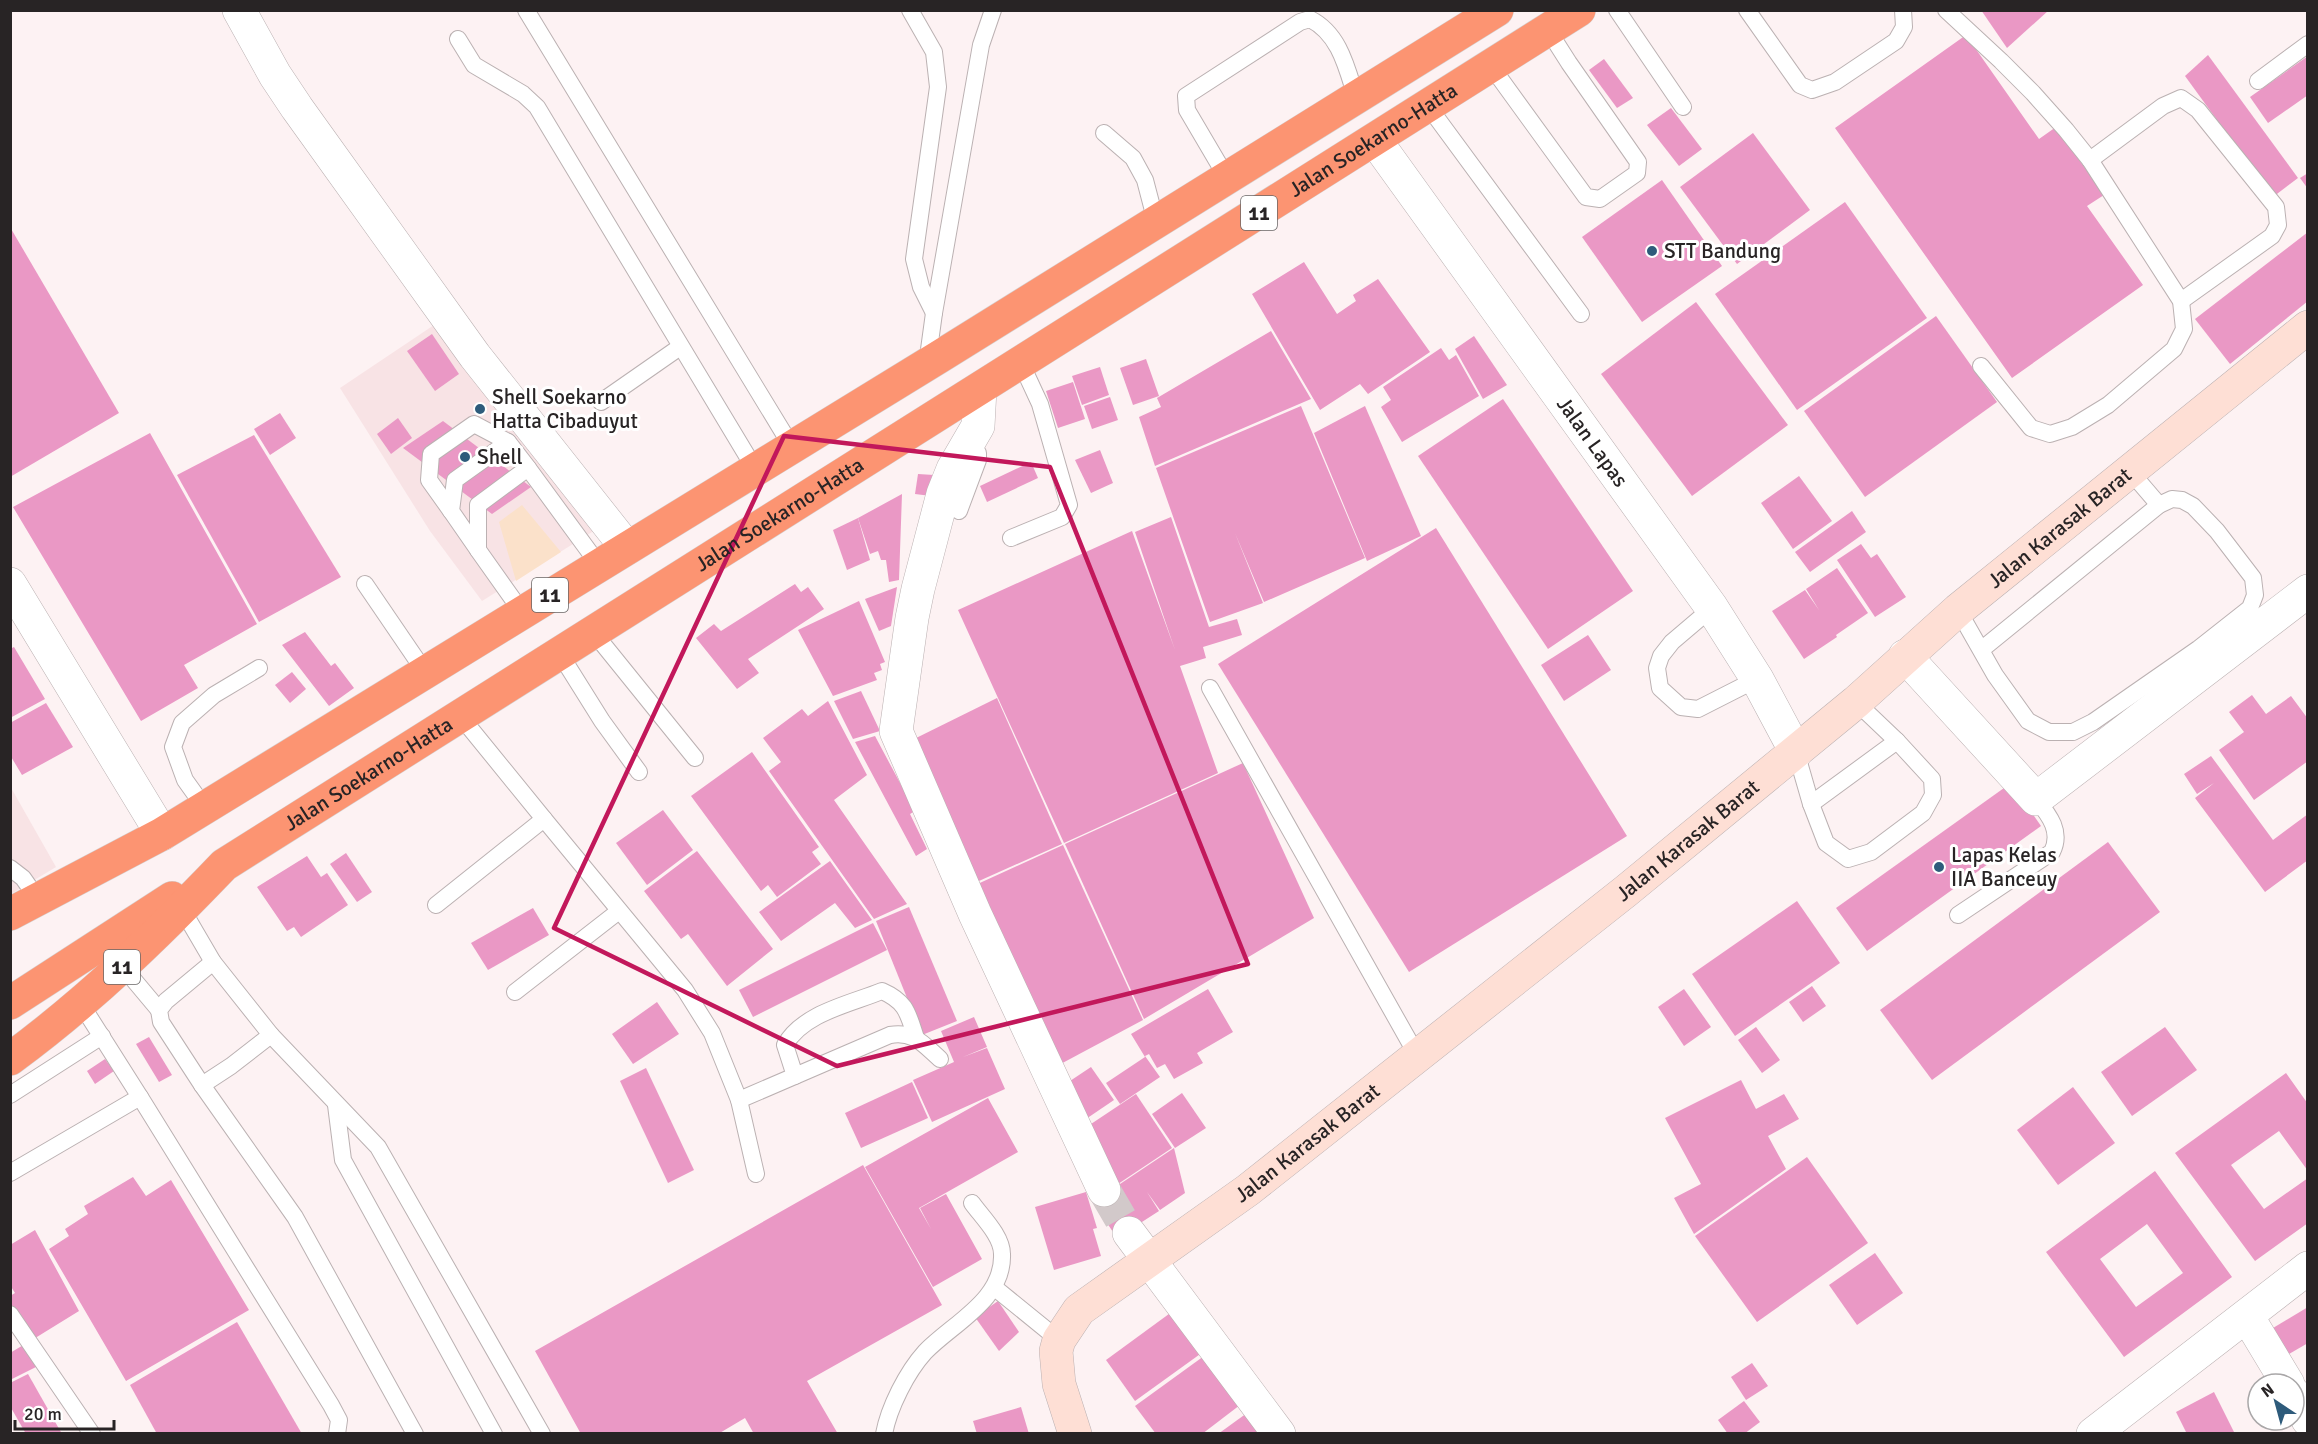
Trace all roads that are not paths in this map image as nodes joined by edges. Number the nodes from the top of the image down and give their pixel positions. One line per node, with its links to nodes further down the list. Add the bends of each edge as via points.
1 (238, 10): 44 (street, via 297,108 468,346)
2 (526, 10): 36 (lane)
3 (910, 10): 25 (lane, via 934,52 938,87 914,259 921,287)
4 (993, 10): 25 (lane, via 981,45)
5 (1579, 10): 11 (highway, Jalan Soekarno-Hatta / 11)
6 (1617, 10): 18 (lane)
7 (1748, 10): 8 (lane, via 1800,85 1812,90 1835,82 1896,41 1904,27)
8 (1903, 10)
9 (1946, 10): 21 (lane, via 2033,93)
10 (1475, 16): 16 (highway, 11)
11 (1548, 30): 14 (highway, Jalan Soekarno-Hatta / 11); 14 (lane, via 1638,162 1637,173 1621,186 1600,199 1586,197)
12 (458, 39): 28 (lane, via 474,65 523,94 537,107)
13 (2307, 44): 15 (lane)
14 (1491, 66): 17 (highway, Jalan Soekarno-Hatta / 11)
15 (2258, 81)
16 (1356, 98): 22 (highway, 11); 22 (lane, via 1341,51 1322,25 1310,19 1300,22 1186,96 1187,110)
17 (1428, 106): 20 (highway, Jalan Soekarno-Hatta / 11); 26 (lane)
18 (1683, 106)
19 (1104, 133): 23 (lane, via 1133,158 1145,180)
20 (1375, 140): 30 (highway, Jalan Soekarno-Hatta / 11); 50 (street, Jalan Lapas)
21 (2090, 160): 24 (lane); 24 (lane, via 2163,106 2181,98 2198,110 2277,207 2278,225 2272,236)
22 (1227, 178): 23 (highway, 11)
23 (1156, 222): 29 (highway, 11)
24 (2181, 302): 31 (lane, via 2184,329 2174,349 2108,405 2072,427 2050,434 2031,428)
25 (934, 313): 29 (lane)
26 (1581, 314)
27 (2307, 327): 39 (street, Jalan Karasak Barat)
28 (680, 347): 33 (lane); 38 (lane)
29 (933, 360): 36 (highway, 11)
30 (1021, 363): 32 (highway, Jalan Soekarno-Hatta / 11); 43 (lane, via 1040,404 1069,505 1062,517)
31 (1981, 366)
32 (980, 389): 35 (street, via 978,426); 53 (highway, Jalan Soekarno-Hatta / 11)
33 (601, 402)
34 (508, 442): 37 (lane); 41 (lane, via 455,480); 41 (lane, via 474,424 431,454 429,480)
35 (970, 442): 42 (lane, via 978,460); 100 (street, via 953,468 943,494 918,589 896,731 975,914)
36 (792, 447): 38 (highway, 11)
37 (528, 468): 45 (lane, via 478,505); 46 (lane)
38 (755, 469): 44 (highway, 11)
39 (2129, 470): 40 (lane); 51 (street, Jalan Karasak Barat)
40 (2159, 506): 54 (lane); 54 (lane, via 2172,499 2182,500 2217,531 2253,578 2255,595 2250,608 2189,656 2073,732 2049,732 2028,721)
41 (451, 511): 45 (lane)
42 (959, 511)
43 (1011, 538)
44 (627, 548): 46 (highway, 11)
45 (478, 550): 52 (lane)
46 (599, 565): 52 (highway, 11)
47 (10, 584): 71 (street)
48 (365, 584): 58 (lane)
49 (2307, 591): 67 (street)
50 (1712, 608): 59 (street, Jalan Lapas); 59 (lane, via 1660,656 1660,688 1681,707 1698,709)
51 (1958, 610): 54 (lane); 56 (street, Jalan Karasak Barat)
52 (522, 612): 58 (highway, 11)
53 (594, 633): 55 (highway, Jalan Soekarno-Hatta / 11); 65 (lane)
54 (1981, 650)
55 (560, 654): 62 (highway, Jalan Soekarno-Hatta / 11); 66 (lane)
56 (1905, 656): 61 (street, Jalan Karasak Barat); 67 (street)
57 (259, 668): 69 (lane, via 213,695 182,723 173,747 185,780)
58 (425, 672): 69 (highway, 11)
59 (1757, 679): 64 (street, Jalan Lapas)
60 (1210, 688): 89 (lane)
61 (1856, 702): 63 (lane); 64 (street, Jalan Karasak Barat)
62 (461, 717): 70 (lane); 72 (highway, Jalan Soekarno-Hatta / 11)
63 (1897, 741): 68 (lane); 68 (lane, via 1932,779 1933,795 1923,813 1871,852 1848,859 1826,843)
64 (1796, 752): 68 (lane); 89 (street, Jalan Karasak Barat)
65 (695, 758)
66 (639, 771)
67 (2036, 799): 78 (lane, via 2057,832 2058,842 2052,852)
68 (1811, 804)
69 (205, 808): 71 (highway, 11)
70 (544, 819): 74 (lane); 77 (lane)
71 (162, 834): 75 (highway, 11); 79 (highway, 11)
72 (224, 865): 76 (highway, Jalan Soekarno-Hatta / 11); 83 (highway, 11)
73 (10, 868): 75 (lane, via 23,878)
74 (436, 905)
75 (24, 906)
76 (182, 909): 80 (lane); 81 (highway, Jalan Soekarno-Hatta / 11)
77 (619, 911): 82 (lane); 96 (lane, via 685,990 712,1033)
78 (1958, 915)
79 (10, 939)
80 (213, 962): 85 (lane); 86 (lane)
81 (123, 967): 84 (highway, Jalan Soekarno-Hatta / 11); 85 (lane)
82 (515, 992)
83 (10, 1003)
84 (81, 1004): 87 (lane); 90 (highway, Jalan Soekarno-Hatta / 11)
85 (159, 1010): 93 (lane, via 161,1022)
86 (271, 1035): 93 (lane); 97 (lane)
87 (102, 1036): 94 (lane); 95 (lane)
88 (916, 1038): 91 (lane); 92 (lane, via 903,1032 890,1035); 92 (lane, via 906,1006 882,991 809,1019 790,1035 784,1045)
89 (1418, 1057): 103 (street, Jalan Karasak Barat, via 1248,1190)
90 (10, 1059)
91 (940, 1059)
92 (795, 1076): 96 (lane)
93 (202, 1085): 112 (lane, via 295,1217)
94 (10, 1095)
95 (140, 1097): 98 (lane); 111 (lane, via 331,1405 339,1420)
96 (738, 1100): 99 (lane)
97 (336, 1106): 113 (lane, via 343,1160); 114 (lane, via 378,1147)
98 (10, 1173)
99 (756, 1174)
100 (1104, 1190)
101 (972, 1203): 105 (lane, via 1001,1247)
102 (1129, 1233): 103 (street)
103 (1148, 1261): 108 (street, Jalan Karasak Barat, via 1079,1310); 117 (street)
104 (2307, 1268): 107 (street)
105 (995, 1288): 108 (lane); 115 (lane, via 924,1353 887,1417)
106 (10, 1314): 110 (lane)
107 (2247, 1316): 109 (street); 118 (street)
108 (1059, 1340): 116 (street, via 1059,1384)
109 (2281, 1372)
110 (92, 1434)
111 (337, 1434)
112 (415, 1434)
113 (494, 1434)
114 (542, 1434)
115 (884, 1434)
116 (1075, 1434)
117 (1279, 1434)
118 (2093, 1434)

